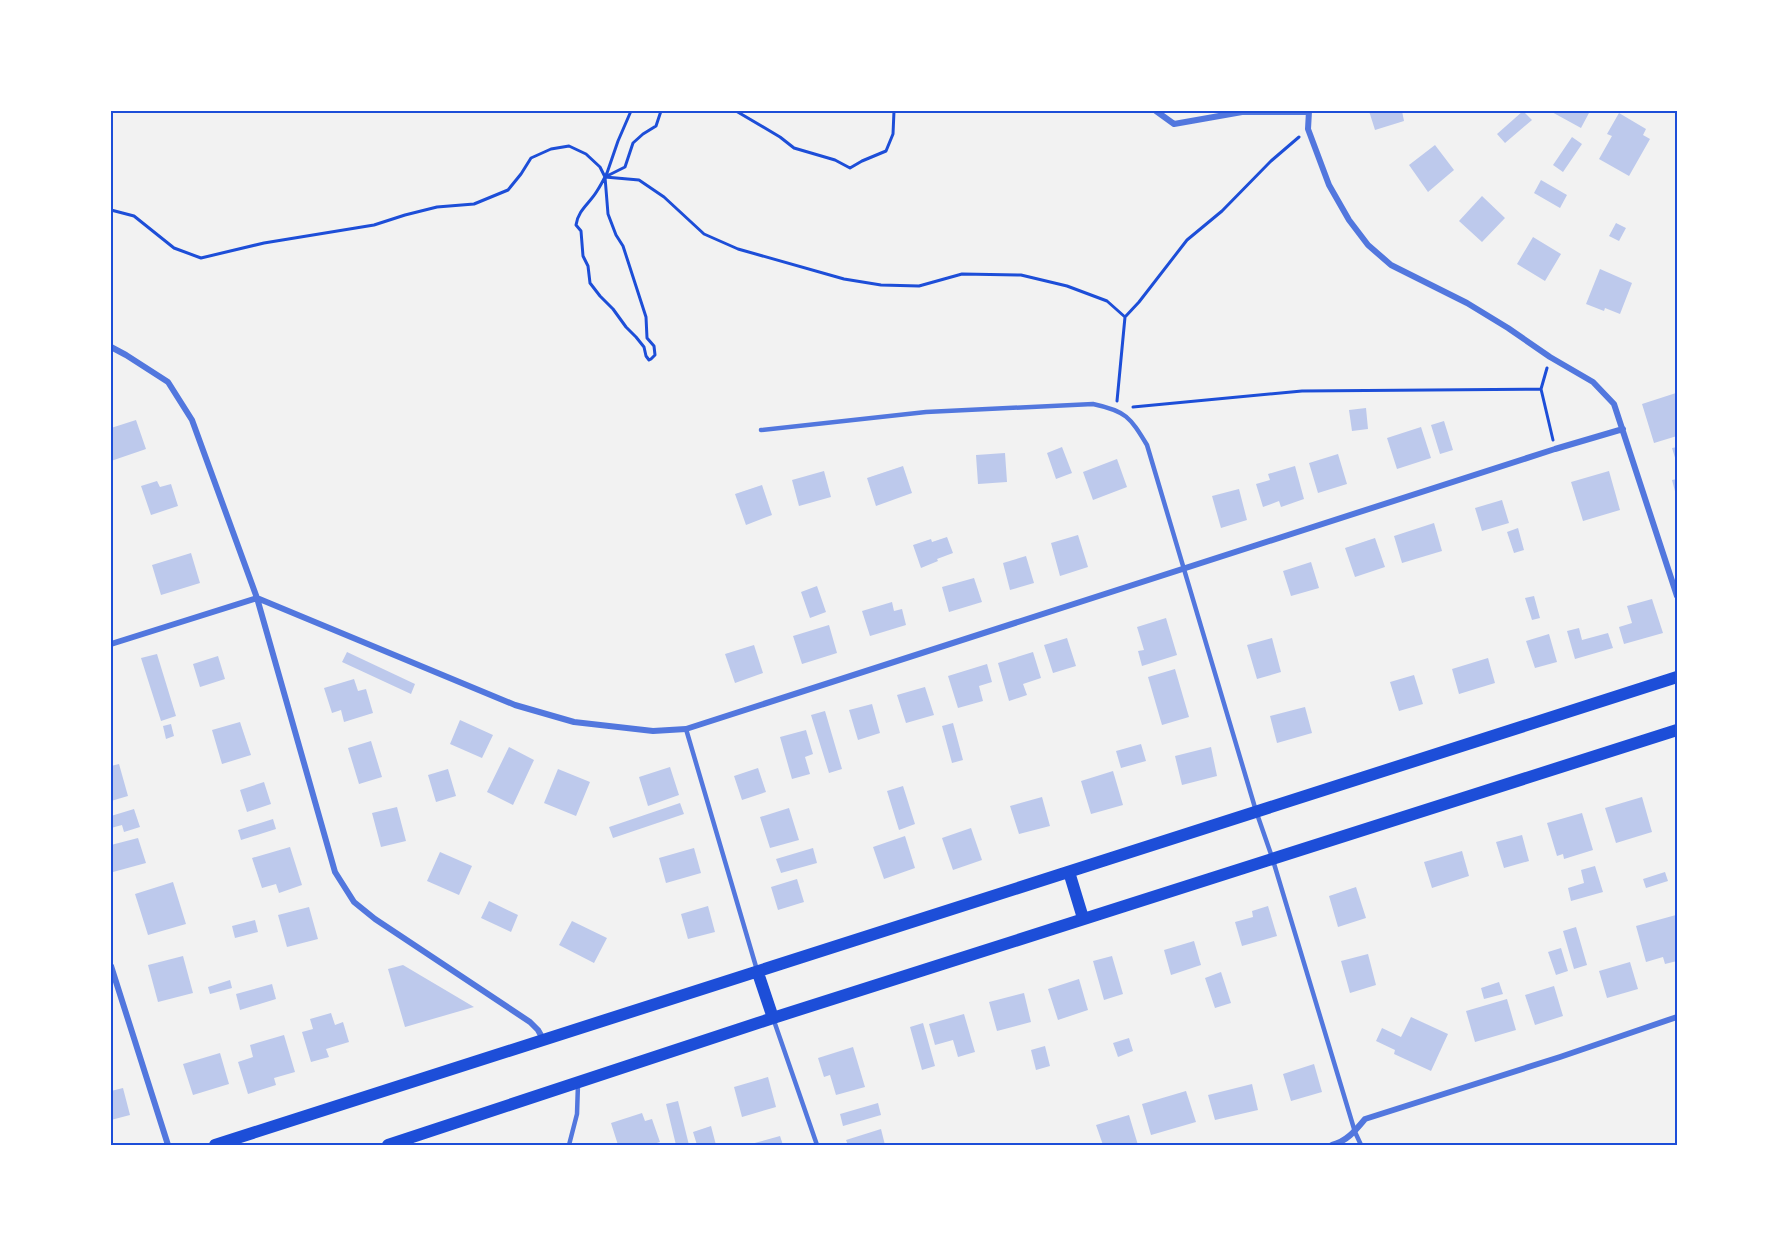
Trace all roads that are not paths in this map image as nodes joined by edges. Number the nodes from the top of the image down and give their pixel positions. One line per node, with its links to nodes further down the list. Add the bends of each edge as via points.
1 (1156, 111): 2 (street, via 1174,124 1242,112)
2 (1309, 111): 4 (street, via 1308,129 1329,185 1368,246 1391,265 1467,303 1593,382 1614,404)
3 (111, 347): 8 (street, via 168,382 192,420)
4 (1623, 429): 6 (street); 7 (street)
5 (761, 430): 6 (lane, via 926,412 1093,404 1116,409 1134,423 1147,446)
6 (1184, 570): 11 (street); 13 (lane)
7 (1677, 596)
8 (257, 598): 9 (street); 11 (street, via 515,705 574,722 653,731); 21 (street, via 335,872 354,903 530,1022)
9 (111, 644)
10 (1677, 677): 13 (main road)
11 (686, 729): 18 (lane)
12 (1677, 730): 14 (main road)
13 (1256, 811): 14 (lane); 15 (main road)
14 (1272, 857): 16 (main road); 23 (lane)
15 (1069, 872): 16 (main road); 18 (main road)
16 (1083, 918): 20 (main road)
17 (111, 966): 24 (street)
18 (758, 973): 20 (main road); 21 (main road)
19 (1677, 1017): 23 (street, via 1365,1119)
20 (773, 1018): 22 (main road); 28 (lane)
21 (544, 1040): 25 (main road)
22 (578, 1082): 26 (main road); 27 (lane, via 577,1114)
23 (1355, 1132): 29 (street); 30 (lane)
24 (168, 1145)
25 (214, 1145)
26 (388, 1145)
27 (568, 1145)
28 (817, 1145)
29 (1332, 1145)
30 (1360, 1145)

